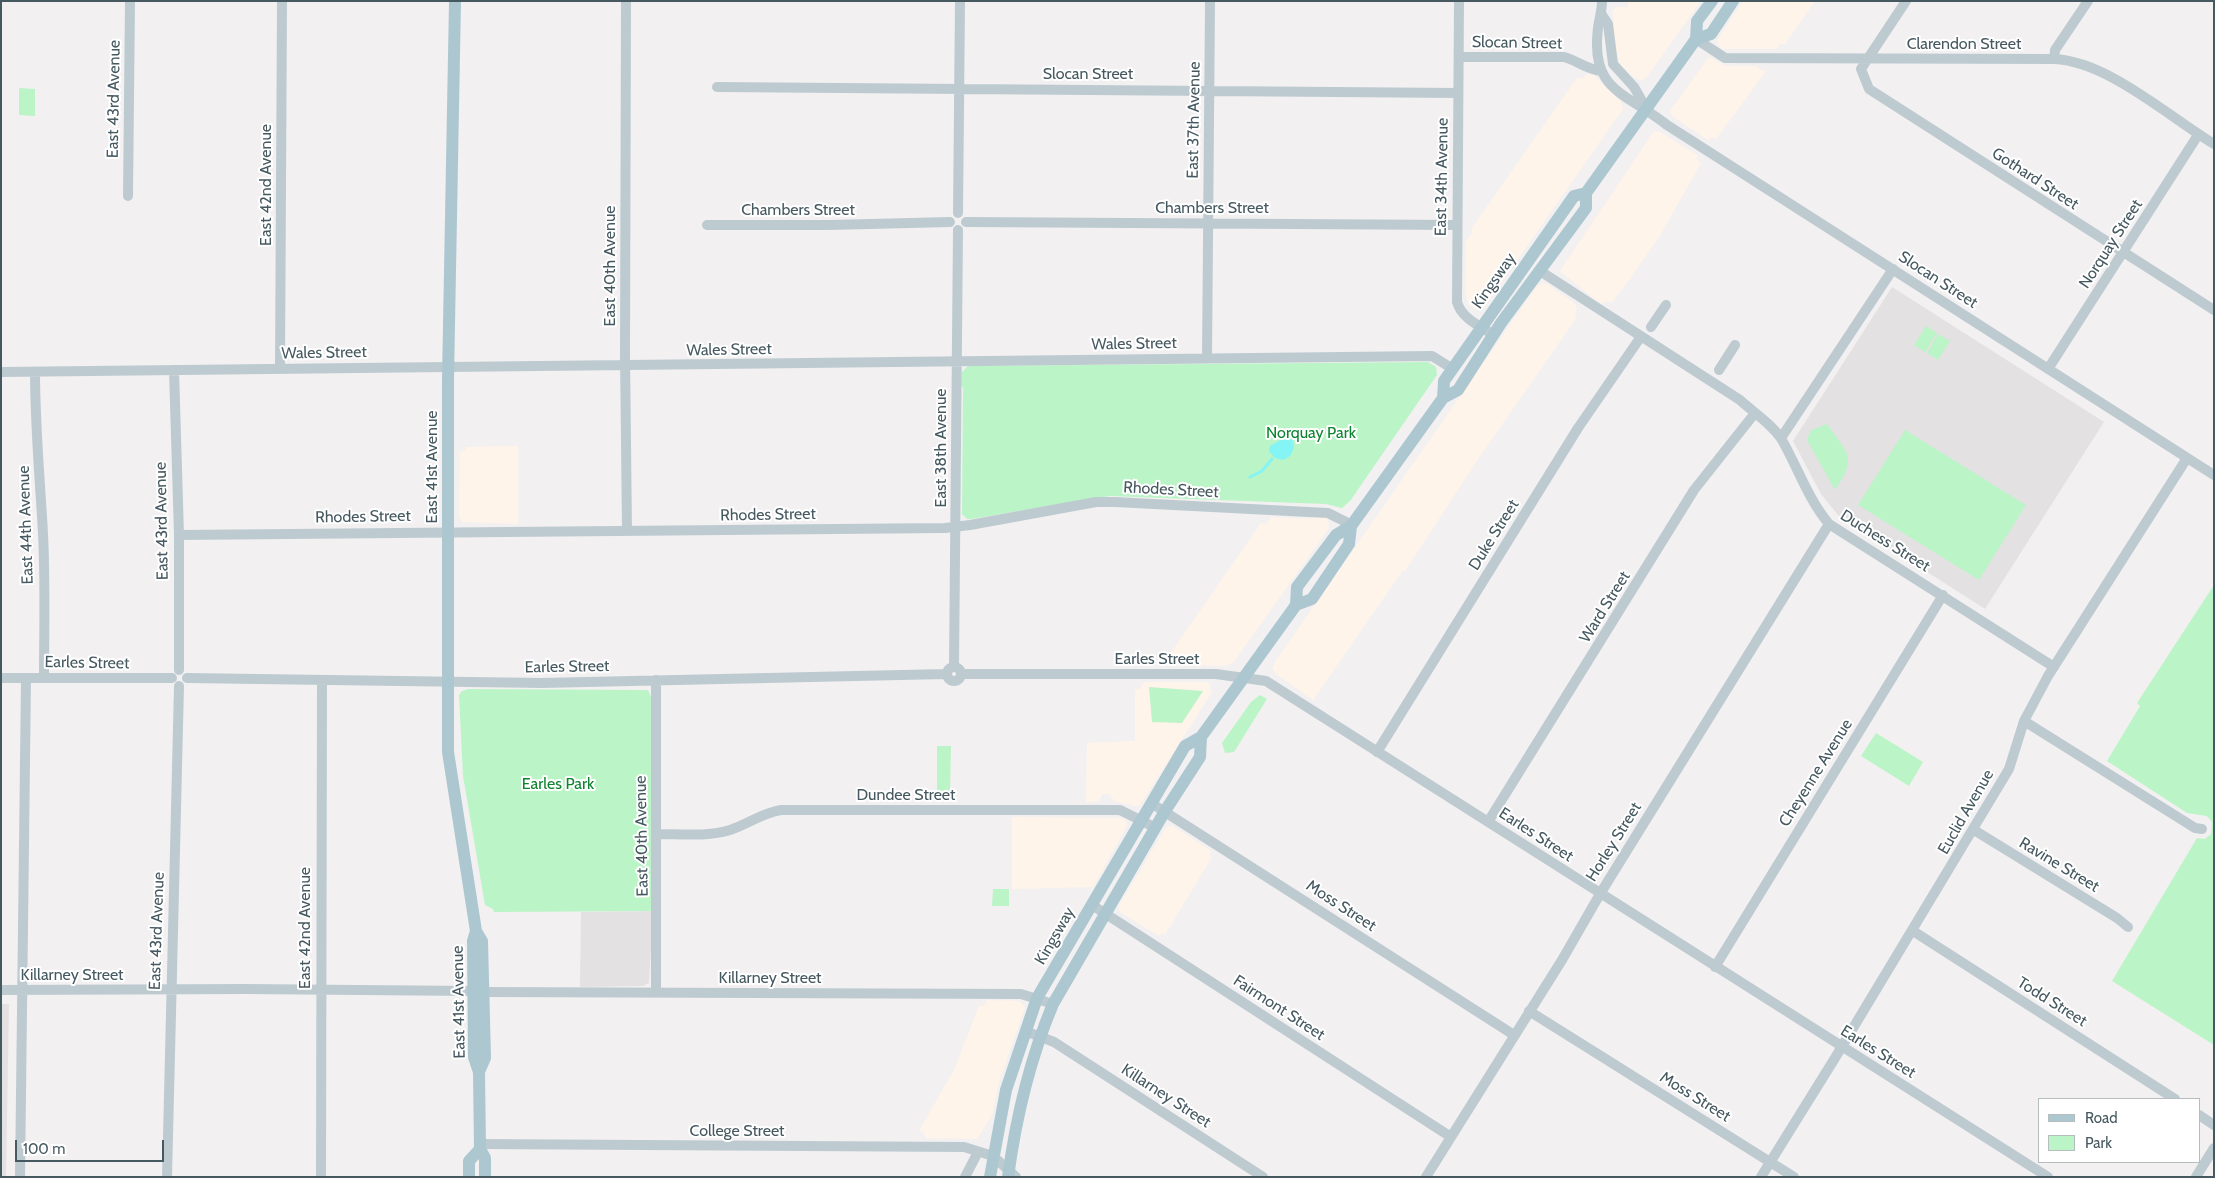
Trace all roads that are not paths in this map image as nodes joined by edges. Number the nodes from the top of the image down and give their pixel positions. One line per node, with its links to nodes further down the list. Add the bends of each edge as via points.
1 (130, 1): 27 (street, East 43rd Avenue)
2 (282, 1): 49 (street, East 42nd Avenue)
3 (455, 1): 48 (main road, East 41st Avenue)
4 (626, 1): 47 (street, East 40th Avenue)
5 (960, 1): 20 (street)
6 (1210, 1): 21 (street, East 37th Avenue)
7 (1459, 1): 15 (street, East 34th Avenue)
8 (1602, 1): 13 (street)
9 (1712, 1): 14 (main road, Kingsway, via 1697,22)
10 (1733, 1): 14 (main road, Kingsway, via 1711,34)
11 (1906, 1): 16 (street)
12 (2088, 1): 17 (street, via 2054,50)
13 (1602, 16): 18 (street, via 1598,26); 23 (street, Slocan Street, via 1608,24 1613,64 1634,87)
14 (1696, 39): 16 (street, Clarendon Street, via 1725,58); 23 (main road, Kingsway)
15 (1459, 57): 18 (street, Slocan Street, via 1564,57 1576,60 1587,69); 22 (street, East 34th Avenue)
16 (1866, 59): 17 (street, Clarendon Street); 35 (street, Gothard Street, via 1861,69 1869,89)
17 (2054, 59): 24 (street, Clarendon Street, via 2077,62 2104,73)
18 (1601, 71): 23 (street, Slocan Street, via 1626,99)
19 (717, 87): 20 (street, Slocan Street)
20 (959, 88): 21 (street, Slocan Street); 28 (street)
21 (1209, 90): 22 (street, Slocan Street); 31 (street, East 37th Avenue)
22 (1458, 93): 32 (street, East 34th Avenue)
23 (1647, 109): 26 (main road, Kingsway); 36 (street, Slocan Street)
24 (2198, 134): 25 (street, Clarendon Street); 35 (street, Norquay Street)
25 (2214, 144)
26 (1586, 193): 37 (main road, Kingsway, via 1586,208); 40 (main road, Kingsway, via 1574,196)
27 (128, 196)
28 (958, 213): 29 (street, via 951,216); 30 (street, via 965,217)
29 (950, 222): 33 (street, Chambers Street, via 829,226); 34 (street)
30 (966, 222): 31 (street, Chambers Street); 34 (street)
31 (1207, 223): 32 (street, Chambers Street); 45 (street, East 37th Avenue)
32 (1457, 224): 40 (street, East 34th Avenue, via 1458,306)
33 (707, 225)
34 (958, 230): 46 (street, East 38th Avenue)
35 (2122, 252): 39 (street, Gothard Street); 51 (street, Norquay Street)
36 (1893, 270): 51 (street, Slocan Street); 58 (street)
37 (1540, 271): 42 (main road, Kingsway); 43 (street, Duchess Street)
38 (1666, 305): 41 (street)
39 (2214, 310)
40 (1482, 327): 42 (street, East 34th Avenue); 50 (main road, Kingsway)
41 (1651, 327)
42 (1494, 335): 56 (main road, Kingsway, via 1458,390)
43 (1640, 338): 57 (street, Duchess Street, via 1733,396); 83 (street, Duke Street, via 1578,428)
44 (1735, 345): 53 (street)
45 (1207, 358): 46 (street, Wales Street); 50 (street, Wales Street, via 1432,356)
46 (956, 362): 47 (street, Wales Street); 63 (street, East 38th Avenue)
47 (625, 366): 48 (street, Wales Street); 64 (street, East 40th Avenue)
48 (448, 368): 49 (street, Wales Street); 65 (main road, East 41st Avenue)
49 (280, 369): 52 (street, Wales Street)
50 (1453, 369): 56 (main road, Kingsway, via 1444,381)
51 (2048, 369): 59 (street, Slocan Street)
52 (174, 370): 55 (street, Wales Street); 66 (street, East 43rd Avenue)
53 (1719, 370)
54 (1, 372): 55 (street, Wales Street)
55 (35, 372): 74 (street, East 44th Avenue, via 35,437 42,518)
56 (1443, 398): 62 (main road, Kingsway)
57 (1754, 413): 58 (street, Duchess Street); 87 (street, Ward Street, via 1694,490)
58 (1781, 438): 61 (street, Duchess Street, via 1818,511)
59 (2187, 458): 60 (street, Slocan Street); 69 (street, Euclid Avenue)
60 (2214, 475)
61 (1829, 524): 67 (street, Duchess Street); 92 (street, Horley Street)
62 (1351, 526): 63 (street, Rhodes Street, via 1328,513 1096,502); 68 (main road, Kingsway, via 1336,535 1297,587); 68 (main road, Kingsway, via 1349,544 1312,599)
63 (955, 527): 64 (street, Rhodes Street); 71 (street, East 38th Avenue)
64 (627, 531): 65 (street, Rhodes Street)
65 (448, 532): 66 (street, Rhodes Street); 80 (main road, East 41st Avenue)
66 (179, 535): 70 (street, East 43rd Avenue)
67 (1943, 595): 69 (street, Duchess Street); 97 (street, Cheyenne Avenue)
68 (1296, 605): 76 (main road, Kingsway)
69 (2054, 667): 81 (street, Euclid Avenue)
70 (179, 670): 75 (street); 79 (street, via 173,674)
71 (954, 671): 76 (street, Earles Street, via 1216,674); 78 (street, Earles Street)
72 (1, 678): 73 (street, Earles Street)
73 (26, 678): 74 (street, Earles Street); 99 (street)
74 (44, 678): 79 (street, Earles Street)
75 (187, 678): 77 (street, Earles Street); 79 (street, via 184,684)
76 (1244, 678): 82 (main road, Kingsway); 83 (street, Earles Street, via 1266,682)
77 (322, 680): 80 (street, Earles Street); 101 (street, East 42nd Avenue)
78 (656, 680): 80 (street, Earles Street); 91 (street, East 40th Avenue)
79 (175, 682): 100 (street, East 43rd Avenue)
80 (448, 682): 102 (main road, East 41st Avenue, via 451,779 476,931 482,940)
81 (2024, 721): 89 (street, via 2195,828); 90 (street, Euclid Avenue, via 2009,769)
82 (1201, 737): 84 (main road, Kingsway, via 1185,746); 85 (main road, Kingsway, via 1200,757)
83 (1378, 752): 87 (street, Earles Street)
84 (1151, 803): 85 (street, Moss Street); 86 (main road, Kingsway)
85 (1166, 811): 88 (main road, Kingsway); 108 (street, Moss Street)
86 (1142, 820): 88 (street, Dundee Street); 91 (street, Dundee Street, via 1120,810 781,810 714,834); 93 (main road, Kingsway)
87 (1488, 822): 92 (street, Earles Street)
88 (1156, 828): 94 (main road, Kingsway)
89 (2202, 829)
90 (1974, 830): 95 (street, Ravine Street); 96 (street, Euclid Avenue)
91 (657, 834): 103 (street, East 40th Avenue)
92 (1600, 894): 97 (street, Earles Street); 106 (street, Horley Street)
93 (1092, 905): 94 (street, Fairmont Street); 104 (main road, Kingsway)
94 (1105, 913): 105 (main road, Kingsway); 114 (street, Fairmont Street)
95 (2128, 927)
96 (1912, 931): 110 (street, Euclid Avenue); 111 (street, Todd Street)
97 (1715, 967): 110 (street, Earles Street)
98 (1, 990): 99 (street, Killarney Street)
99 (21, 990): 100 (street, Killarney Street); 121 (street)
100 (170, 990): 101 (street, Killarney Street); 122 (street, East 43rd Avenue)
101 (320, 990): 102 (street, Killarney Street); 123 (street, East 42nd Avenue)
102 (479, 991): 103 (street, Killarney Street); 115 (main road, East 41st Avenue, via 485,1058 480,1072)
103 (656, 992): 104 (street, Killarney Street, via 1013,993)
104 (1037, 998): 105 (street, Killarney Street); 107 (main road, Kingsway)
105 (1054, 1004): 109 (main road, Kingsway)
106 (1529, 1011): 108 (street, Horley Street); 119 (street, Moss Street)
107 (1025, 1031): 109 (street, Killarney Street); 118 (main road, Kingsway, via 1006,1090)
108 (1514, 1035): 114 (street, Horley Street)
109 (1040, 1036): 120 (main road, Kingsway, via 1023,1092); 128 (street, Killarney Street, via 1096,1068)
110 (1842, 1047): 119 (street, Euclid Avenue); 132 (street, Earles Street)
111 (2173, 1098)
112 (2200, 1116): 113 (street)
113 (2214, 1125)
114 (1451, 1137): 129 (street, Horley Street)
115 (480, 1146): 117 (street, College Street, via 964,1147); 124 (main road, East 41st Avenue, via 469,1161); 125 (main road, East 41st Avenue, via 485,1158)
116 (2214, 1148): 133 (street)
117 (978, 1152): 118 (street, College Street); 126 (street)
118 (993, 1156): 120 (street); 127 (main road, Kingsway)
119 (1770, 1162): 130 (street, Euclid Avenue); 131 (street, Moss Street)
120 (1011, 1175)
121 (20, 1177)
122 (167, 1177)
123 (321, 1177)
124 (469, 1177)
125 (486, 1177)
126 (965, 1177)
127 (990, 1177)
128 (1263, 1177)
129 (1426, 1177)
130 (1761, 1177)
131 (1794, 1177)
132 (2048, 1177)
133 (2196, 1177)

